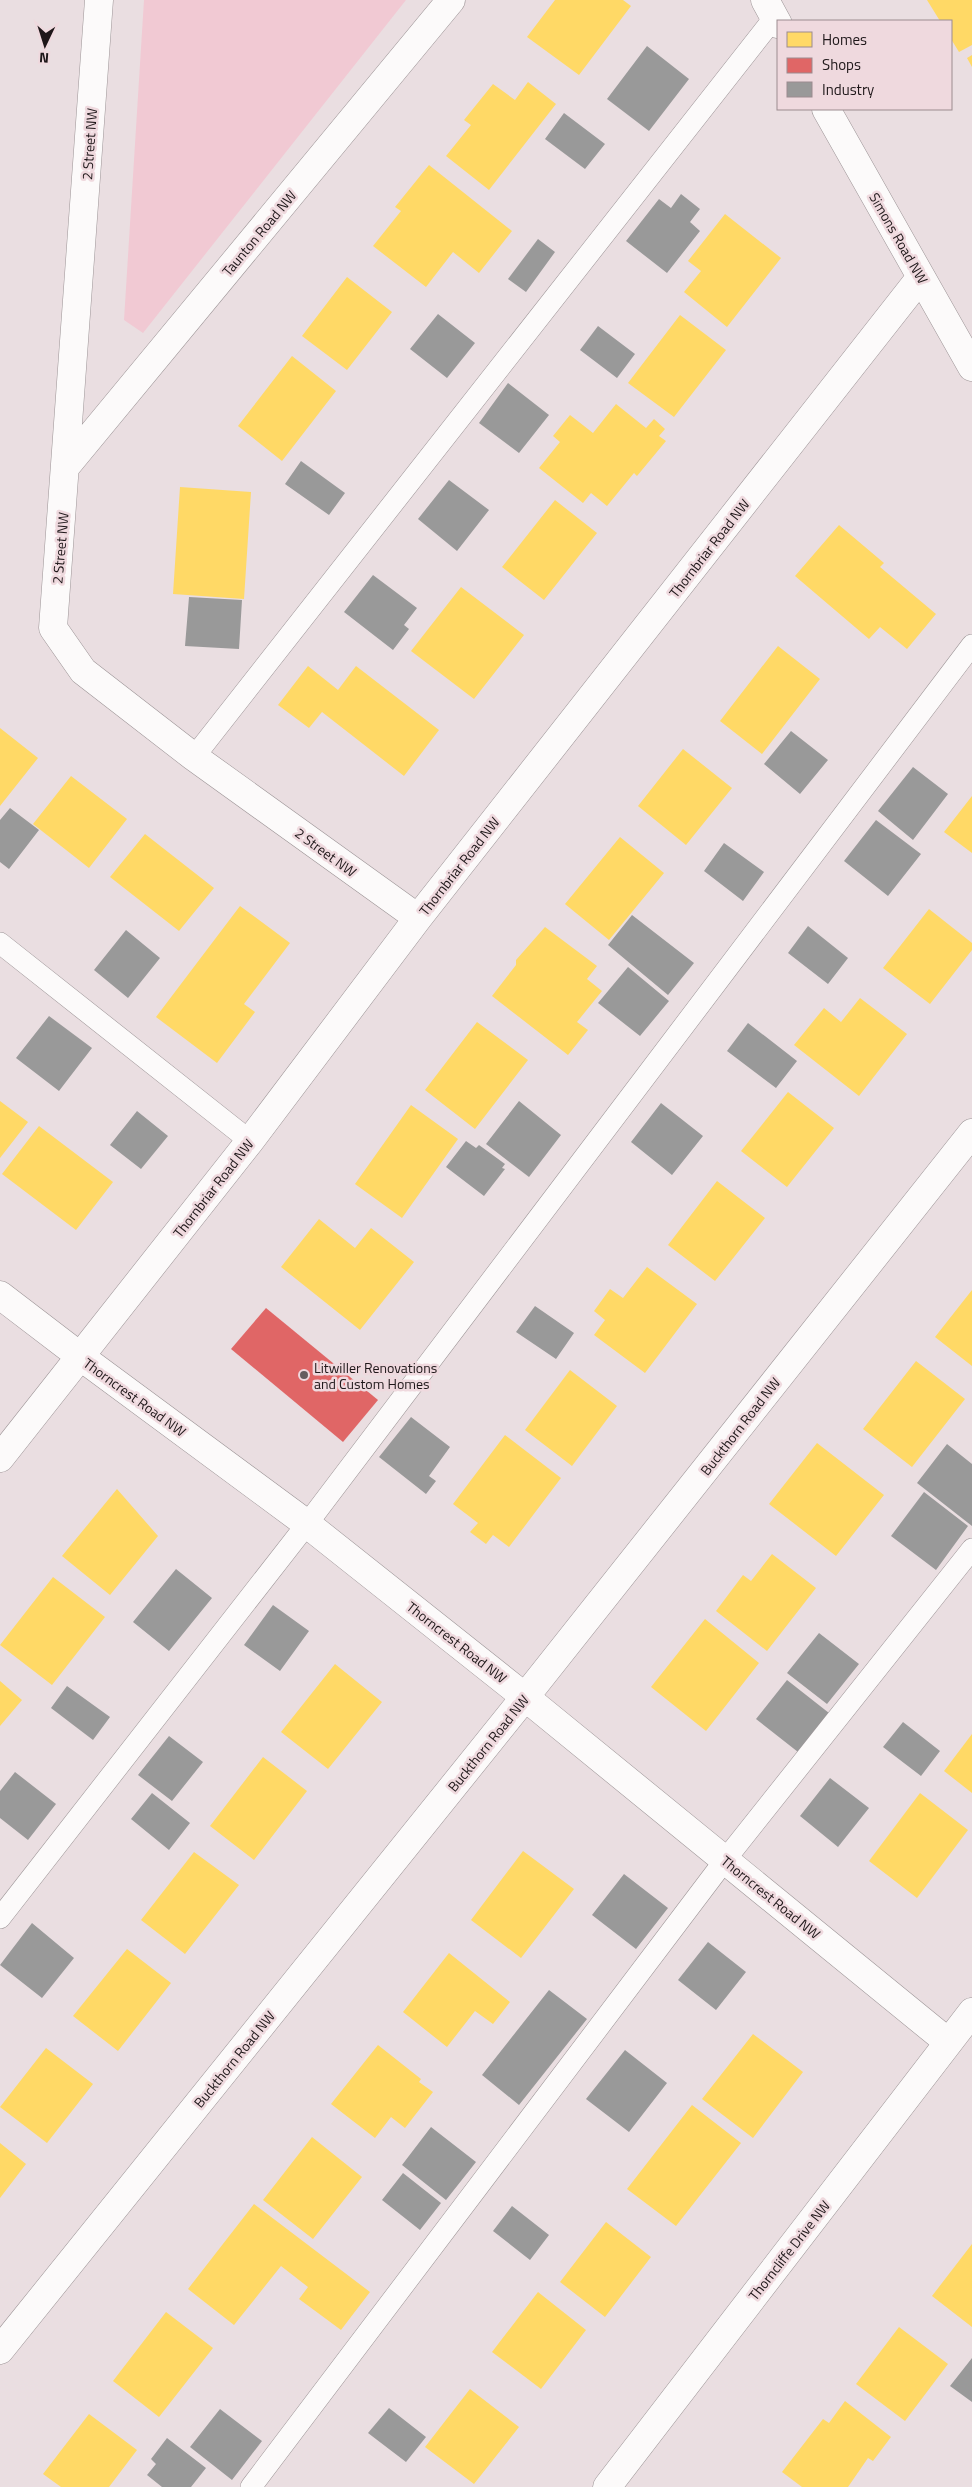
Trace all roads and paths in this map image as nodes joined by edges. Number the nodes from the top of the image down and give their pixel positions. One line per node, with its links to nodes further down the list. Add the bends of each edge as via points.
1 (100, 0): 7 (street, 2 Street NW)
2 (450, 0): 7 (street, Taunton Road NW)
3 (773, 14): 9 (lane)
4 (827, 110): 5 (street, Simons Road NW)
5 (921, 277): 6 (street, Simons Road NW); 10 (street, Thornbriar Road NW)
6 (972, 367)
7 (67, 465): 9 (street, 2 Street NW, via 53,628 83,670)
8 (972, 645): 17 (lane)
9 (194, 757): 10 (street, 2 Street NW)
10 (418, 918): 13 (street, Thornbriar Road NW)
11 (0, 943): 13 (lane)
12 (972, 1133): 19 (street, Buckthorn Road NW)
13 (250, 1141): 15 (street, Thornbriar Road NW)
14 (0, 1295): 15 (street, Thorncrest Road NW)
15 (80, 1357): 16 (street, Thornbriar Road NW); 17 (street, Thorncrest Road NW)
16 (0, 1458)
17 (307, 1524): 19 (street, Thorncrest Road NW); 21 (lane)
18 (972, 1549): 20 (lane)
19 (525, 1697): 20 (street, Thorncrest Road NW); 24 (street, Buckthorn Road NW)
20 (726, 1860): 23 (street, Thorncrest Road NW); 25 (lane)
21 (0, 1918)
22 (972, 2012): 23 (street, Thorncliffe Drive NW)
23 (948, 2042): 26 (street, Thorncliffe Drive NW)
24 (0, 2350)
25 (251, 2487)
26 (607, 2487)

